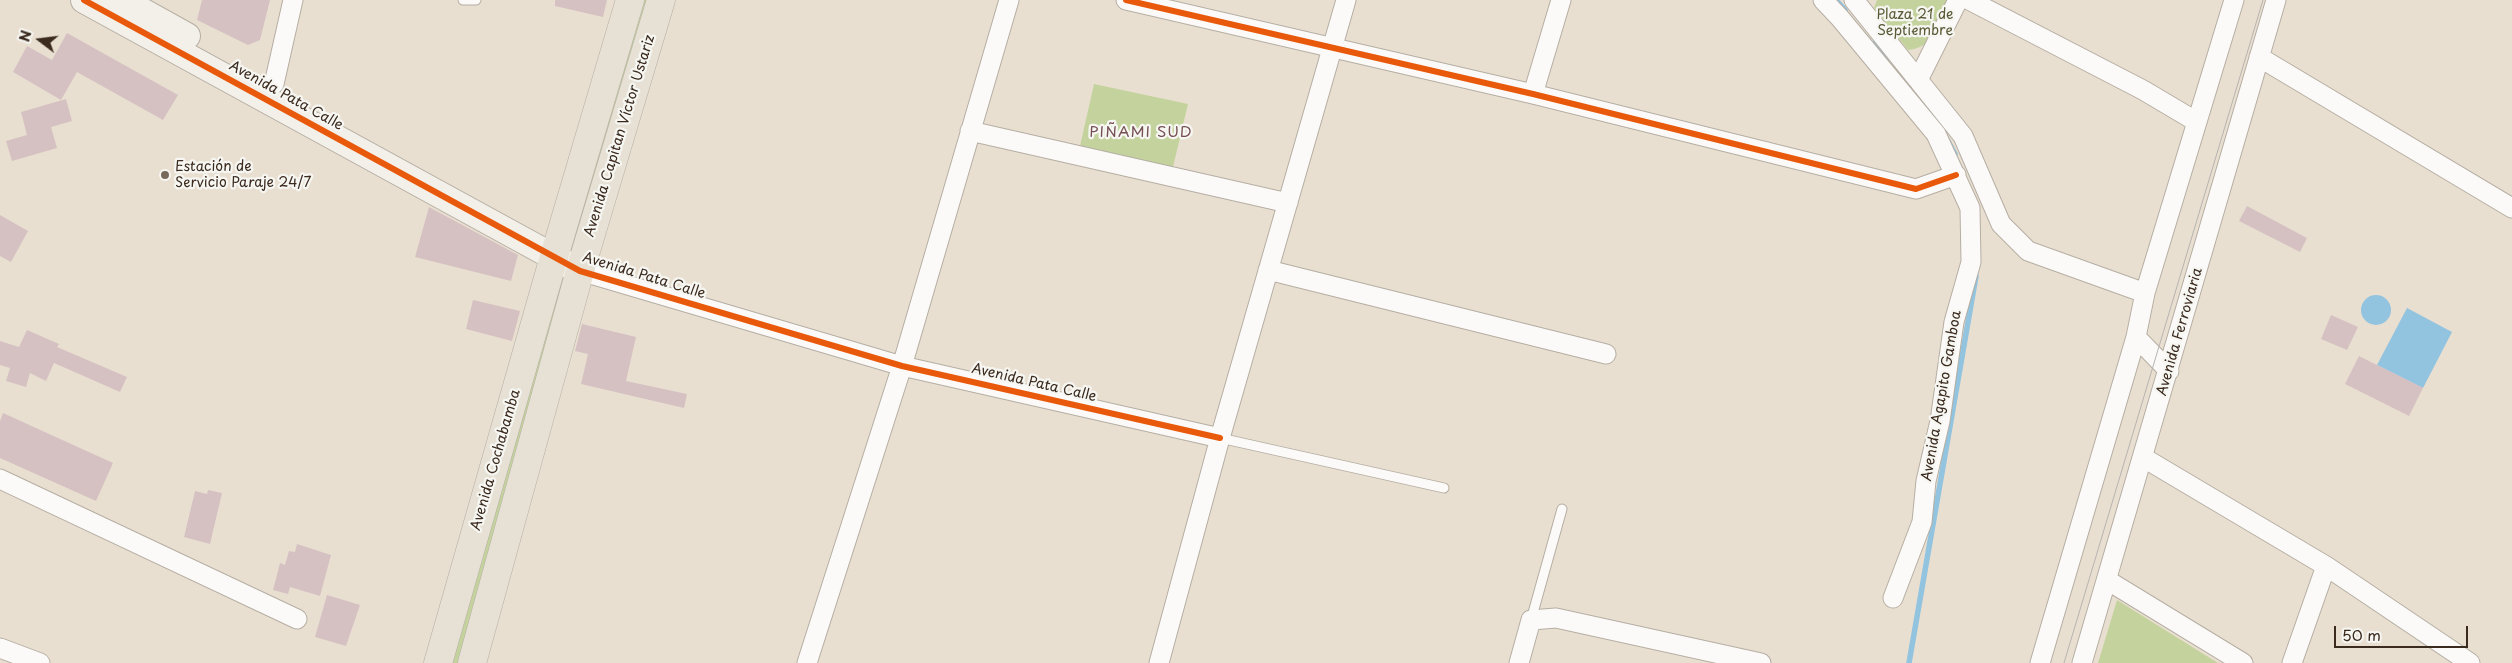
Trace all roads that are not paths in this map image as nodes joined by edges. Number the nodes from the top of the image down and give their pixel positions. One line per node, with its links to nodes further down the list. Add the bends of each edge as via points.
1 (84, 0): 28 (street, Avenida Pata Calle)
2 (122, 0): 21 (street, Avenida Pata Calle)
3 (293, 0): 21 (street)
4 (463, 0): 5 (lane)
5 (476, 0)
6 (630, 0): 28 (main road, Avenida Capitan Víctor Ustariz)
7 (661, 0): 29 (main road, Avenida Capitan Víctor Ustariz)
8 (1009, 0): 24 (street)
9 (1126, 0): 18 (street)
10 (1346, 0): 18 (street)
11 (1561, 0): 22 (street)
12 (1823, 0): 25 (street, Avenida Agapito Gamboa, via 1936,134)
13 (1958, 0): 20 (street)
14 (1969, 0): 23 (street, via 2143,90)
15 (2234, 0): 23 (street)
16 (2276, 0): 19 (street, Avenida Ferroviaria)
17 (1861, 3): 20 (street)
18 (1332, 49): 22 (street); 26 (street)
19 (2259, 58): 27 (street); 35 (street, Avenida Ferroviaria)
20 (1918, 80): 31 (street, via 1963,136 2001,224 2028,252)
21 (274, 84): 28 (street, Avenida Pata Calle)
22 (1533, 94): 25 (street, via 1916,189)
23 (2197, 122): 31 (street)
24 (970, 131): 26 (street); 34 (street)
25 (1956, 175): 43 (street, Avenida Agapito Gamboa, via 1970,208 1971,262 1954,322 1940,421 1926,481 1922,522)
26 (1288, 203): 30 (street)
27 (2512, 208)
28 (557, 249): 29 (street, Avenida Pata Calle); 48 (main road, Avenida Cochabamba)
29 (582, 263): 34 (street, Avenida Pata Calle); 49 (main road)
30 (1268, 270): 33 (street); 36 (street)
31 (2145, 293): 32 (street)
32 (2136, 337): 35 (street); 54 (street)
33 (1606, 354)
34 (902, 366): 36 (street, Avenida Pata Calle); 50 (street)
35 (2169, 371): 37 (street, Avenida Ferroviaria)
36 (1220, 438): 39 (lane, Avenida Pata Calle); 51 (street)
37 (2144, 458): 41 (street); 42 (street, Avenida Ferroviaria)
38 (0, 478): 44 (street)
39 (1444, 488)
40 (1562, 509): 45 (lane)
41 (2326, 566): 57 (street); 58 (street)
42 (2107, 580): 55 (street, Avenida Ferroviaria); 56 (street)
43 (1894, 598)
44 (297, 619)
45 (1531, 620): 52 (street); 53 (street, via 1556,618)
46 (0, 648): 47 (street)
47 (40, 663)
48 (438, 663)
49 (472, 663)
50 (807, 663)
51 (1159, 663)
52 (1519, 663)
53 (1761, 663)
54 (2040, 663)
55 (2082, 663)
56 (2243, 663)
57 (2292, 663)
58 (2470, 663)

